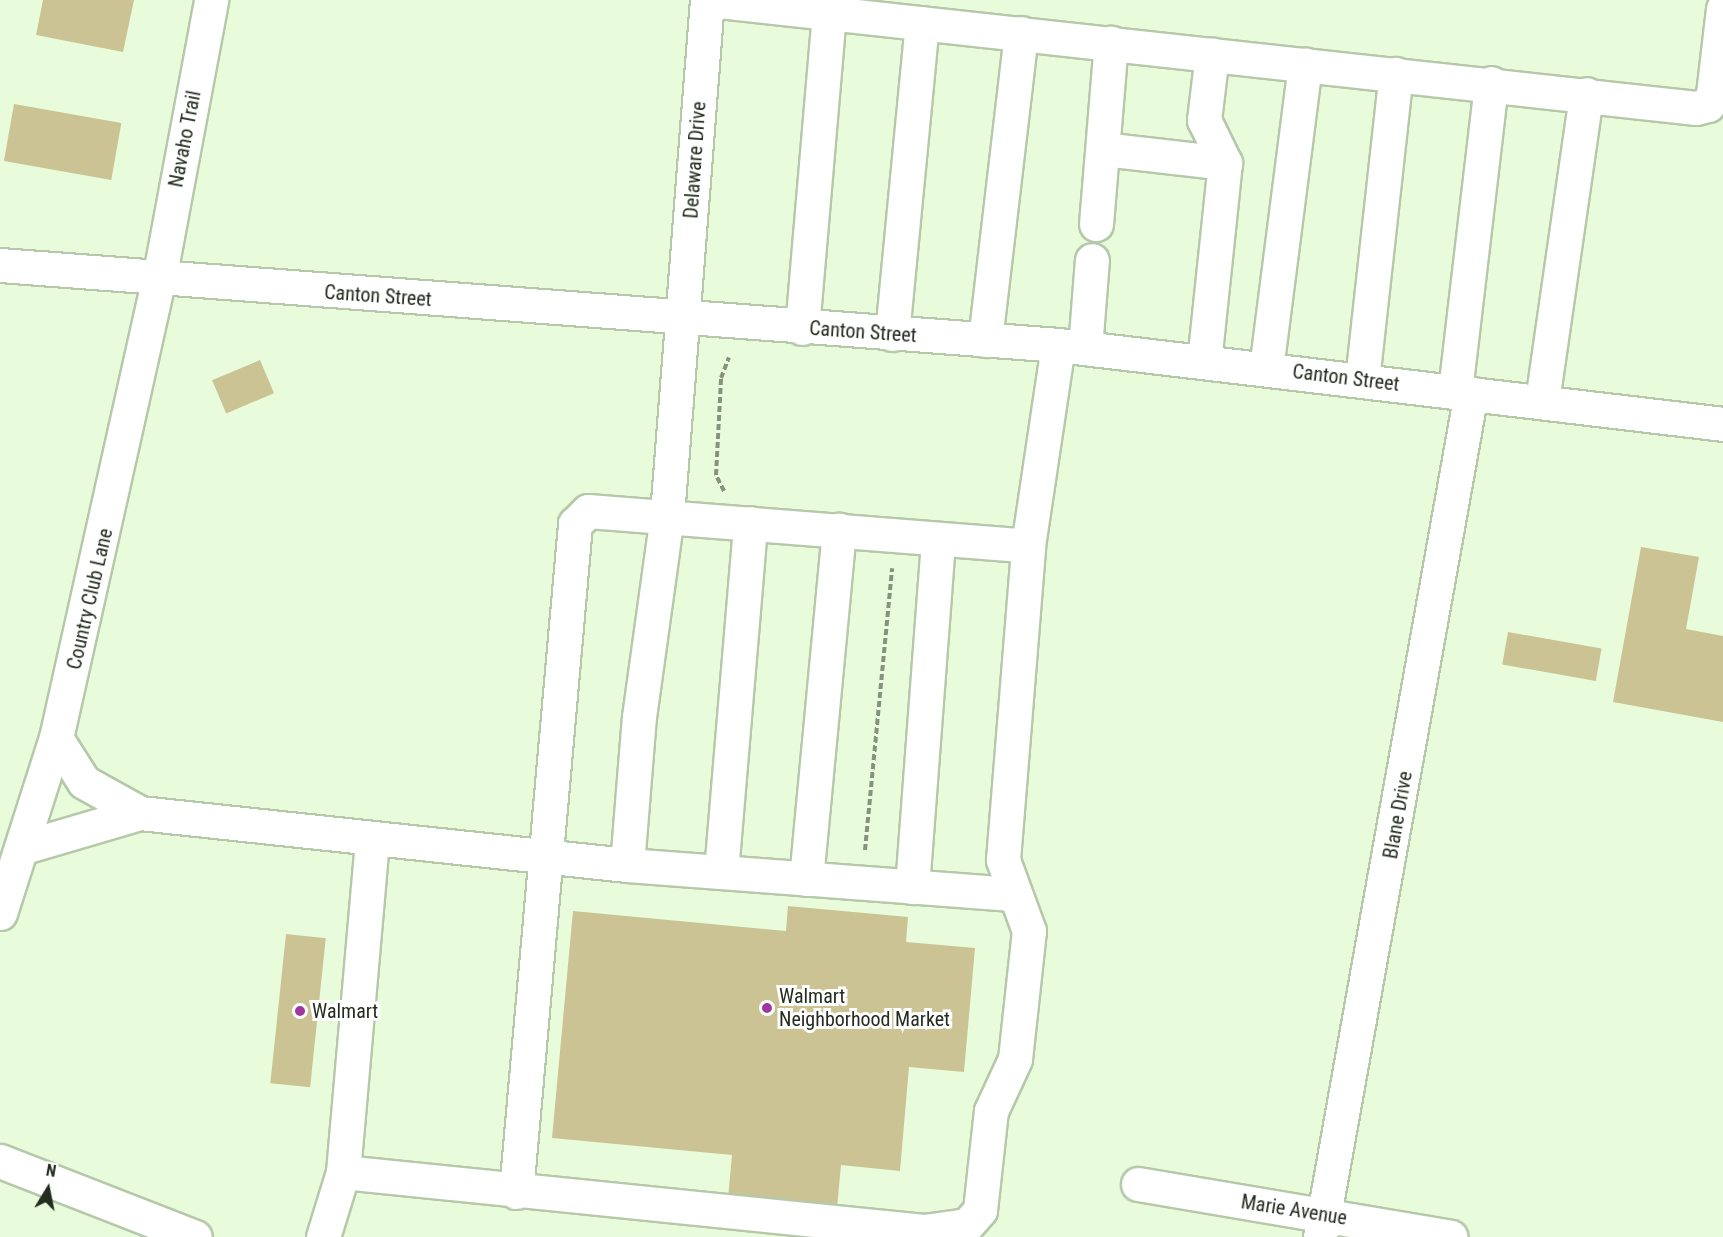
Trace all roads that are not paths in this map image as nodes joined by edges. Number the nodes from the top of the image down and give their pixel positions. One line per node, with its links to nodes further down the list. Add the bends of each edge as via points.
1 (212, 0): 18 (main road, Navaho Trail)
2 (708, 0): 4 (main road); 19 (main road, Delaware Drive)
3 (1723, 9): 12 (main road, via 1708,105 1696,108)
4 (829, 13): 5 (main road); 20 (main road)
5 (922, 23): 6 (main road); 21 (main road)
6 (1021, 33): 7 (main road); 22 (main road)
7 (1111, 43): 8 (main road); 13 (main road)
8 (1212, 54): 9 (main road); 14 (main road, via 1204,120)
9 (1305, 63): 10 (main road); 25 (main road)
10 (1396, 74): 11 (main road); 26 (main road)
11 (1491, 83): 12 (main road); 27 (main road, Blane Drive)
12 (1586, 94): 28 (main road)
13 (1103, 149): 14 (main road); 15 (main road)
14 (1225, 163): 24 (main road)
15 (1096, 224)
16 (1092, 260): 23 (main road)
17 (0, 265): 18 (main road, Canton Street)
18 (159, 279): 19 (main road, Canton Street); 35 (main road, Country Club Lane)
19 (683, 320): 20 (main road, Canton Street); 30 (main road, Delaware Drive)
20 (802, 328): 21 (main road, Canton Street)
21 (892, 334): 22 (main road, Canton Street)
22 (985, 340): 23 (main road, Canton Street)
23 (1071, 346): 24 (main road, Canton Street); 34 (main road)
24 (1204, 362): 25 (main road, Canton Street)
25 (1266, 369): 26 (main road, Canton Street)
26 (1362, 380): 27 (main road, Canton Street)
27 (1463, 392): 28 (main road, Canton Street); 50 (main road, Blane Drive)
28 (1542, 401): 29 (main road, Canton Street)
29 (1723, 424)
30 (667, 515): 31 (main road); 39 (main road, via 588,511 575,524); 40 (main road, Delaware Drive, via 639,717)
31 (750, 523): 32 (main road); 41 (main road)
32 (839, 530): 33 (main road); 42 (main road)
33 (938, 539): 34 (main road); 43 (main road)
34 (1028, 546): 44 (main road, via 1003,861)
35 (56, 738): 36 (main road, via 84,782); 38 (main road, Country Club Lane)
36 (140, 813): 37 (main road); 38 (main road)
37 (372, 838): 39 (main road); 47 (main road)
38 (21, 848): 45 (main road, Country Club Lane)
39 (547, 857): 40 (main road); 49 (main road)
40 (627, 865): 41 (main road)
41 (721, 872): 42 (main road)
42 (806, 879): 43 (main road)
43 (912, 887): 44 (main road)
44 (1012, 894): 51 (main road, via 1029,931 1015,1059 991,1111 980,1210 967,1225 924,1231)
45 (0, 914)
46 (0, 1161): 52 (main road)
47 (343, 1172): 49 (main road); 53 (main road)
48 (1138, 1184): 50 (main road, Marie Avenue)
49 (516, 1192): 51 (main road)
50 (1322, 1226): 54 (main road, Marie Avenue)
51 (748, 1227)
52 (195, 1237)
53 (323, 1237)
54 (1450, 1237)

